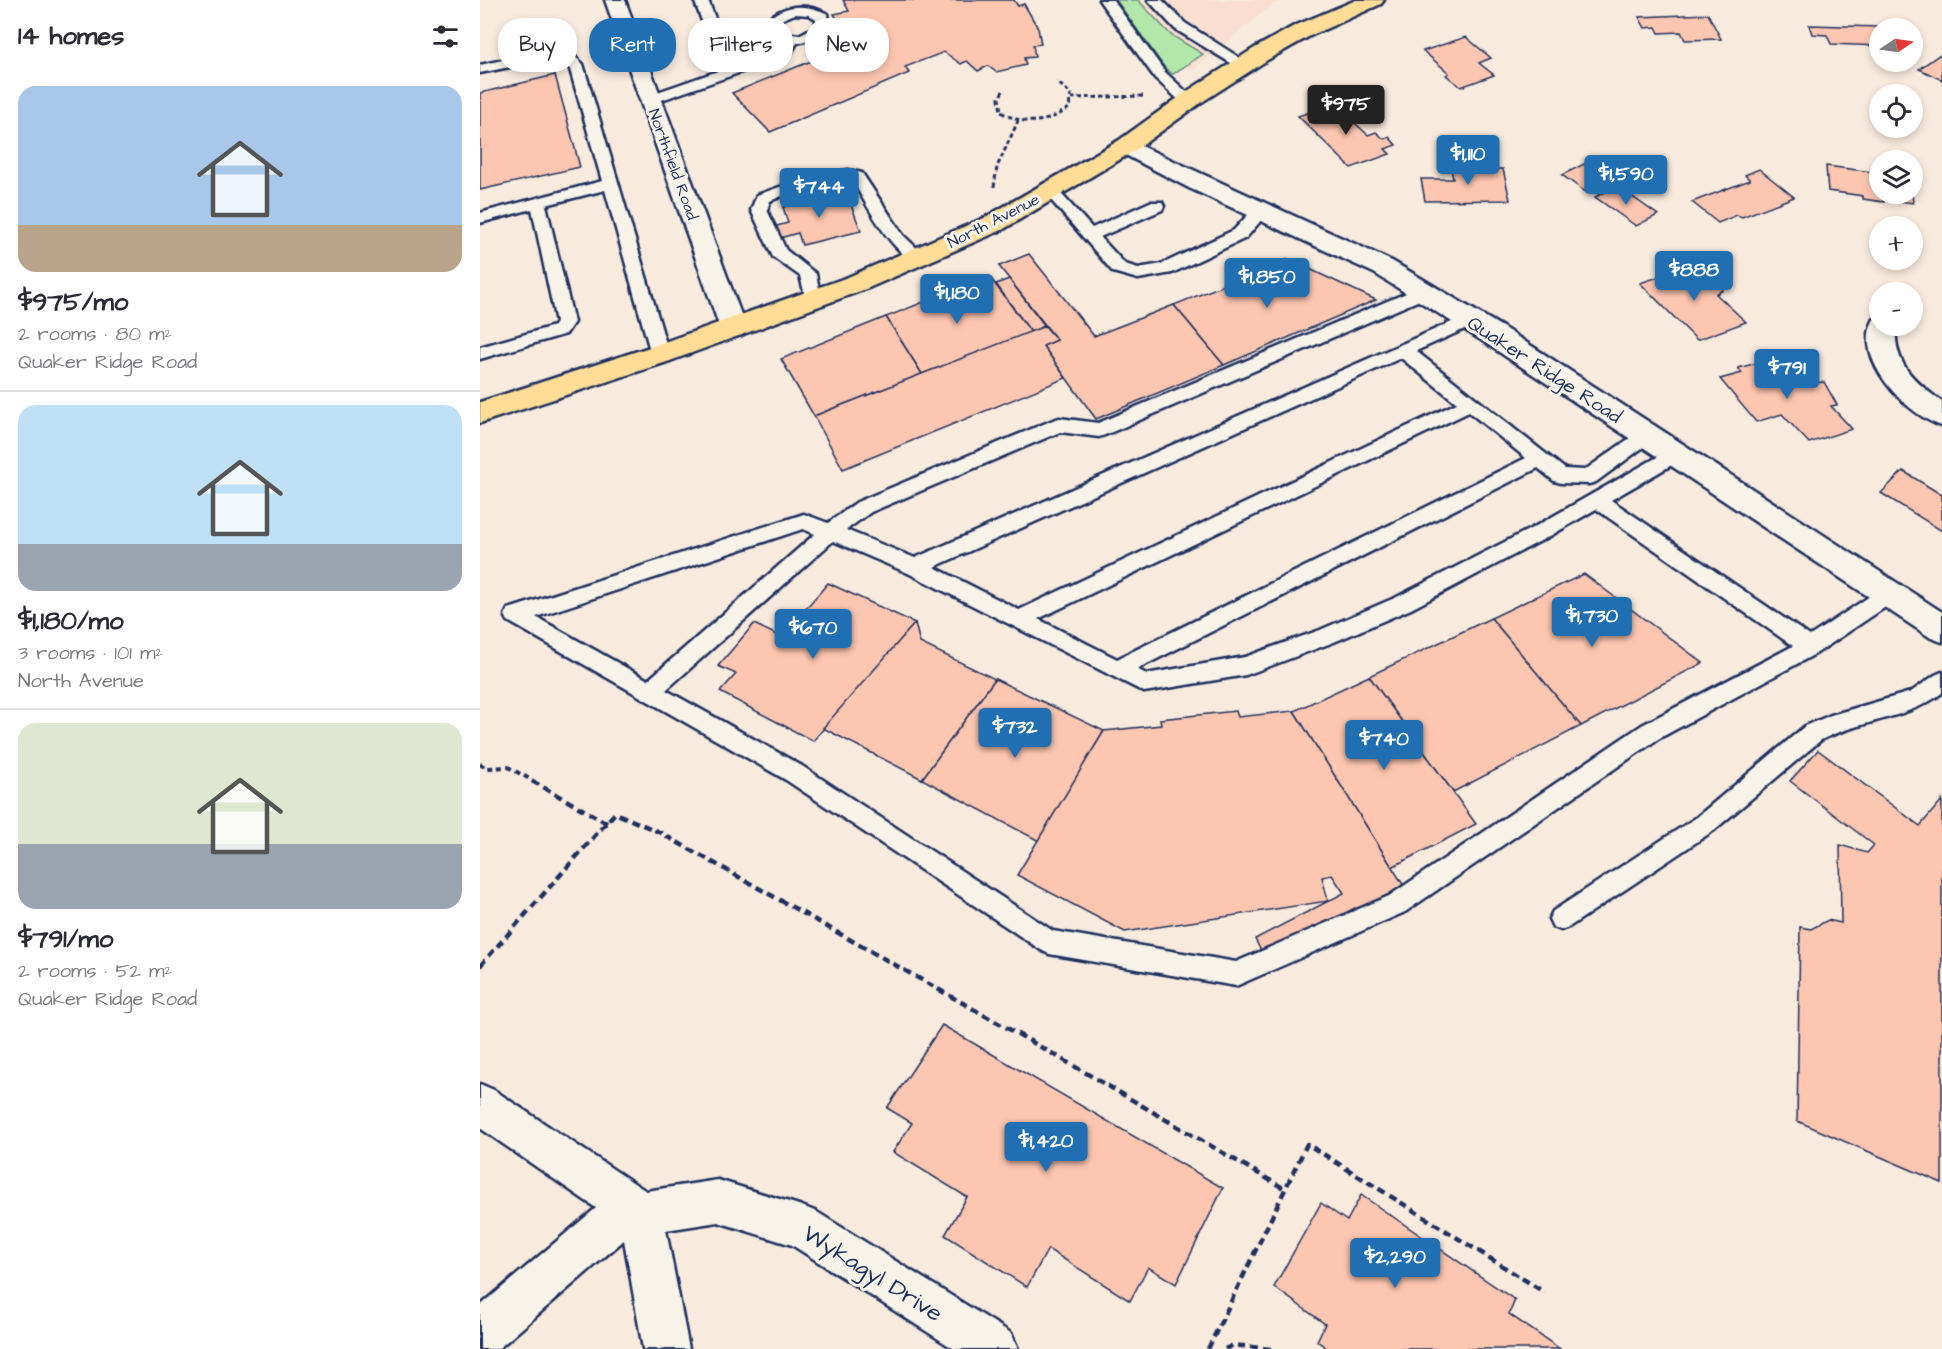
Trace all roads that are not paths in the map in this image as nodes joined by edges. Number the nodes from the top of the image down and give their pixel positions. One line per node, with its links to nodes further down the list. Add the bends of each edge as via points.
1 (615, 0): 14 (street, Northfield Road)
2 (701, 0): 8 (lane)
3 (771, 0): 7 (lane)
4 (1106, 0): 15 (lane, via 1160,75)
5 (1155, 0): 11 (lane, via 1180,26)
6 (1369, 1): 11 (main road, North Avenue, via 1302,31)
7 (790, 11): 9 (lane); 10 (lane, via 812,11 823,17 824,22 818,32)
8 (708, 18)
9 (777, 18)
10 (793, 39)
11 (1244, 65): 15 (main road, North Avenue)
12 (480, 69): 17 (lane, via 563,53 576,64)
13 (729, 72): 14 (lane)
14 (651, 99): 28 (street, Northfield Road)
15 (1188, 101): 16 (main road, North Avenue)
16 (1126, 146): 18 (main road, North Avenue); 21 (street, Quaker Ridge Road)
17 (611, 183): 19 (lane); 32 (lane)
18 (1050, 190): 23 (lane); 24 (main road, North Avenue, via 993,224)
19 (538, 203): 22 (lane); 31 (lane, via 565,322 560,330)
20 (1156, 206): 23 (lane)
21 (1261, 212): 23 (lane, via 1240,234 1166,269 1138,274 1119,268); 25 (street, Quaker Ridge Road, via 1383,267)
22 (480, 218)
23 (1090, 235)
24 (918, 257): 26 (main road, North Avenue); 26 (lane, via 897,238 857,176 843,173 779,191 763,198 759,210 779,253 808,274)
25 (1423, 291): 27 (street, Quaker Ridge Road); 40 (lane, via 1099,430 1059,425 864,507)
26 (813, 299): 28 (main road, North Avenue)
27 (1470, 320): 30 (lane); 36 (street, Quaker Ridge Road)
28 (733, 328): 32 (main road, North Avenue)
29 (1880, 336): 35 (street, via 1889,369 1918,399)
30 (1403, 350): 33 (lane); 41 (lane)
31 (480, 353)
32 (660, 354): 34 (main road, North Avenue)
33 (1470, 404): 38 (lane); 43 (lane)
34 (480, 413)
35 (1942, 416)
36 (1647, 435): 37 (street, Quaker Ridge Road); 38 (lane, via 1589,477 1561,476)
37 (1675, 454): 39 (lane); 42 (street, Quaker Ridge Road)
38 (1540, 459): 46 (lane)
39 (1596, 500): 45 (lane); 46 (lane, via 1404,603 1246,666 1144,682)
40 (830, 532): 41 (lane); 48 (lane); 48 (lane, via 804,521 515,615)
41 (915, 567): 43 (lane)
42 (1889, 594): 44 (street, Quaker Ridge Road); 45 (lane)
43 (1019, 619): 46 (lane)
44 (1942, 629)
45 (1810, 647): 48 (lane, via 1650,732 1397,904 1236,974 1049,942 794,773)
46 (1117, 669)
47 (1942, 681): 49 (lane, via 1918,699 1839,721 1813,733 1705,825)
48 (650, 691)
49 (1561, 919)
50 (480, 1104): 51 (street)
51 (636, 1209): 52 (street); 53 (street); 54 (street, Wykagyl Drive, via 718,1201 802,1227)
52 (480, 1335)
53 (666, 1349)
54 (995, 1349)

